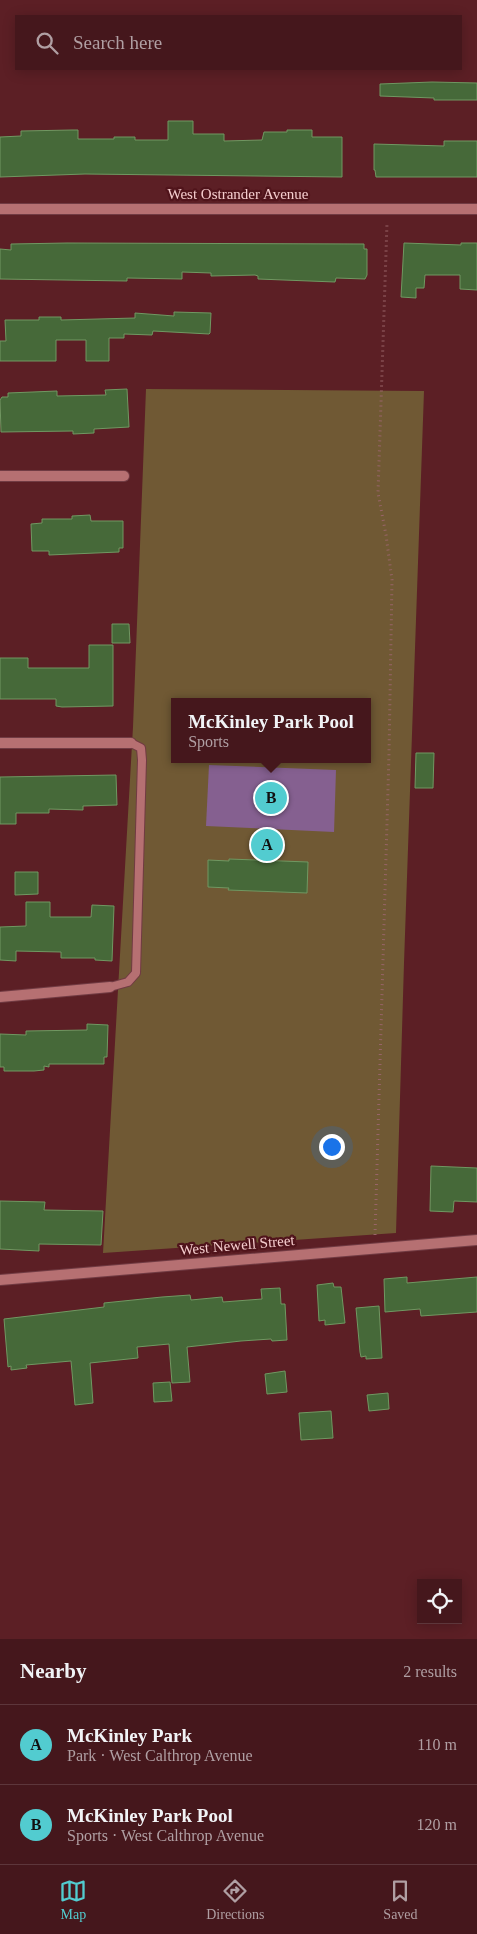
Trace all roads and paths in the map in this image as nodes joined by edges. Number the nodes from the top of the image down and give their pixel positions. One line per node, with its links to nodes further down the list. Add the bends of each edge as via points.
1 (0, 209): 2 (street, West Ostrander Avenue)
2 (387, 209): 3 (street, West Ostrander Avenue); 11 (path, via 378,493 392,580)
3 (477, 209)
4 (0, 476): 5 (street)
5 (124, 476)
6 (131, 742): 7 (street); 8 (lane, via 141,748 142,760 136,972 128,982)
7 (0, 743)
8 (110, 987): 9 (street)
9 (0, 997)
10 (477, 1240): 11 (street, West Newell Street)
11 (374, 1248): 12 (street, West Newell Street)
12 (0, 1280)

